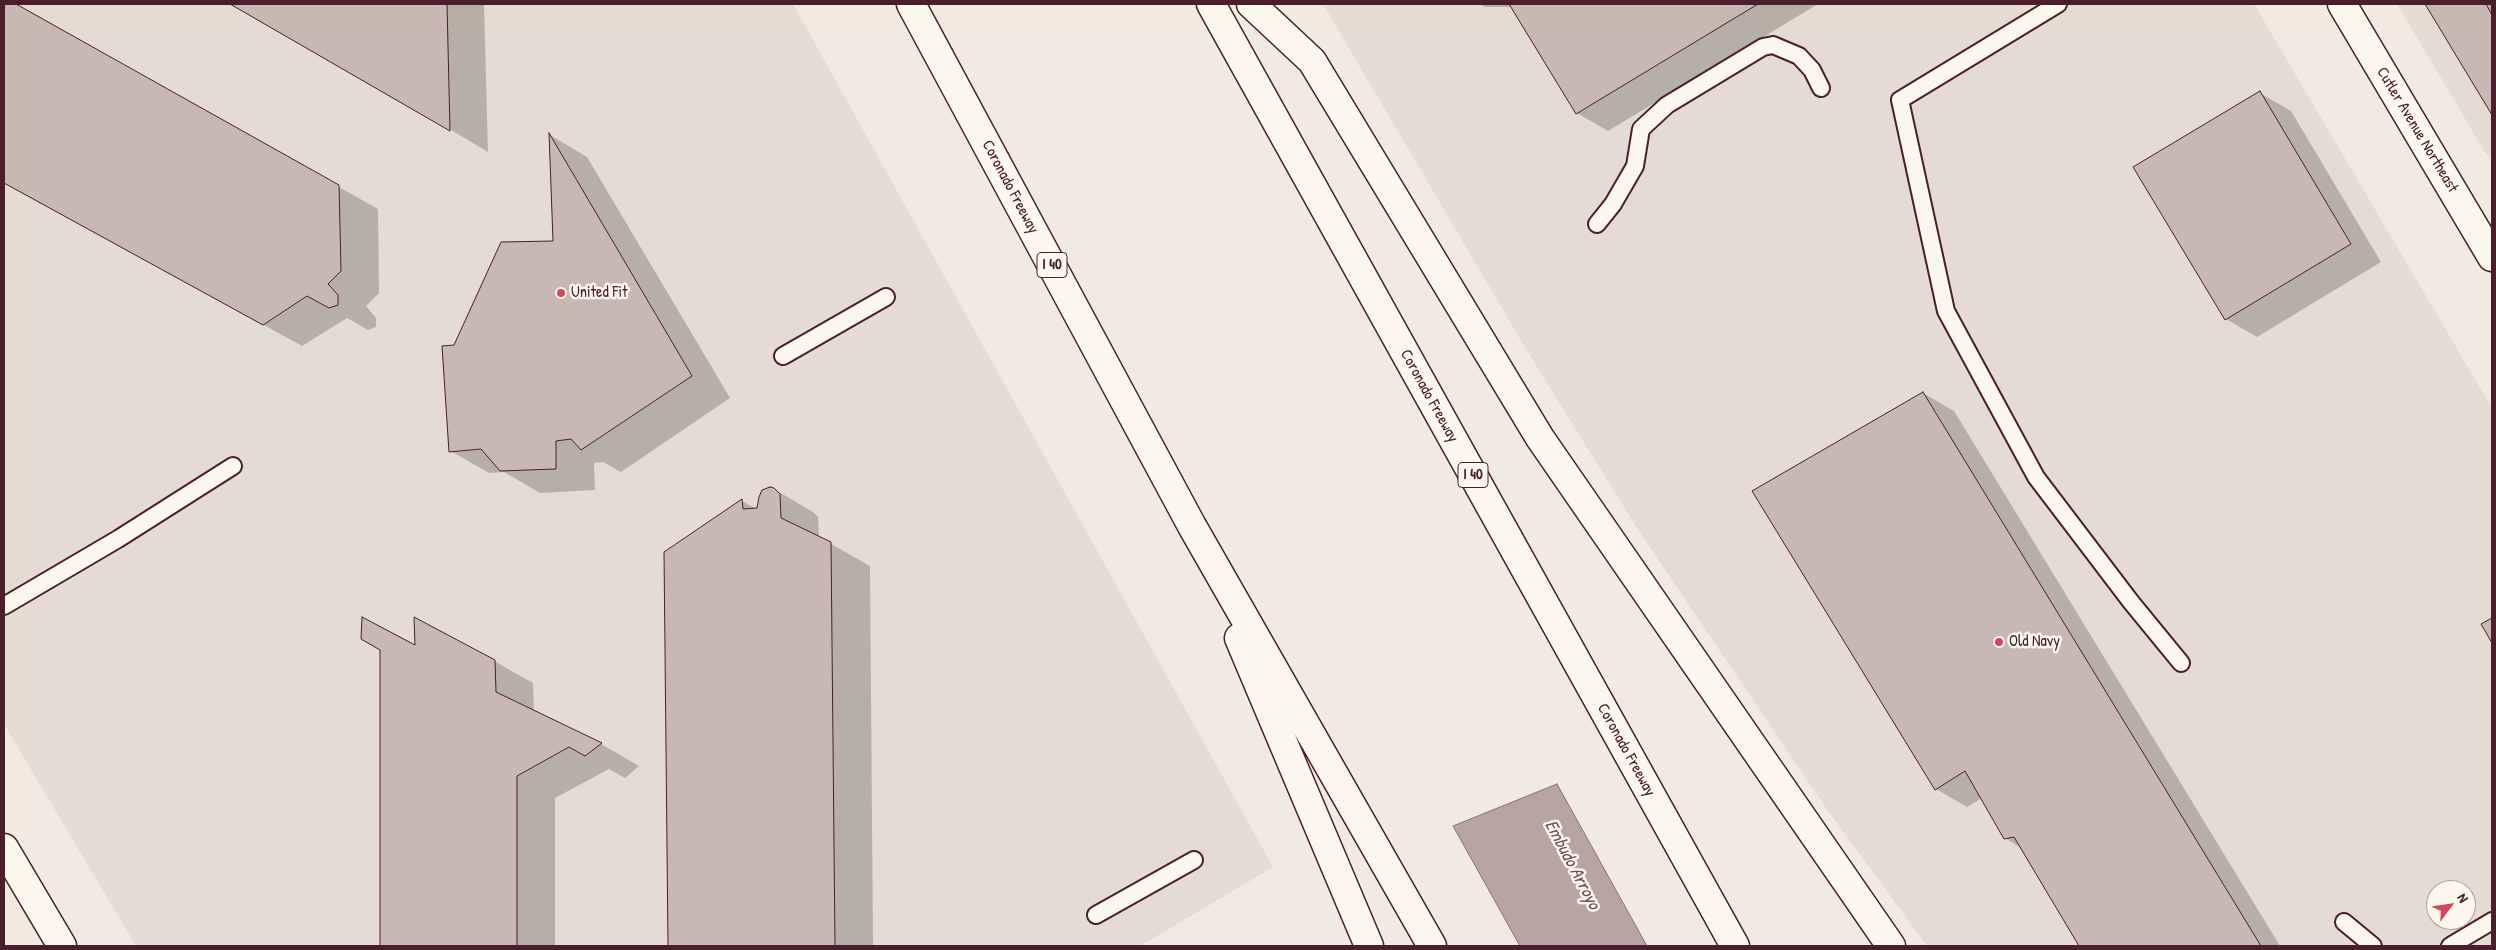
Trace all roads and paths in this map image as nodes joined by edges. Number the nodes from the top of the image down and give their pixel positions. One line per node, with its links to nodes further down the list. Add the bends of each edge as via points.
1 (911, 4): 12 (main road, Coronado Freeway / I 40)
2 (1211, 4): 23 (main road, Coronado Freeway / I 40)
3 (1251, 4): 24 (main road, via 1312,61 1540,438)
4 (2058, 4): 14 (lane, via 1900,100 1946,311 2036,477 2130,602)
5 (2342, 4): 8 (main road, Cutler Avenue Northeast)
6 (1821, 88): 7 (lane, via 1812,70 1799,56 1773,45 1763,47 1667,105 1641,129 1635,166 1613,204)
7 (1596, 224)
8 (2492, 257)
9 (886, 297): 10 (lane)
10 (783, 356)
11 (233, 466): 13 (lane)
12 (1192, 526): 21 (main road); 22 (main road, Coronado Freeway / I 40)
13 (4, 606)
14 (2181, 663)
15 (4, 848): 20 (main road)
16 (1194, 860): 17 (lane)
17 (1096, 915)
18 (2492, 921): 26 (lane)
19 (2344, 922): 25 (lane)
20 (62, 946)
21 (1369, 946)
22 (1432, 946)
23 (1735, 946)
24 (1891, 946)
25 (2373, 946)
26 (2450, 946)

